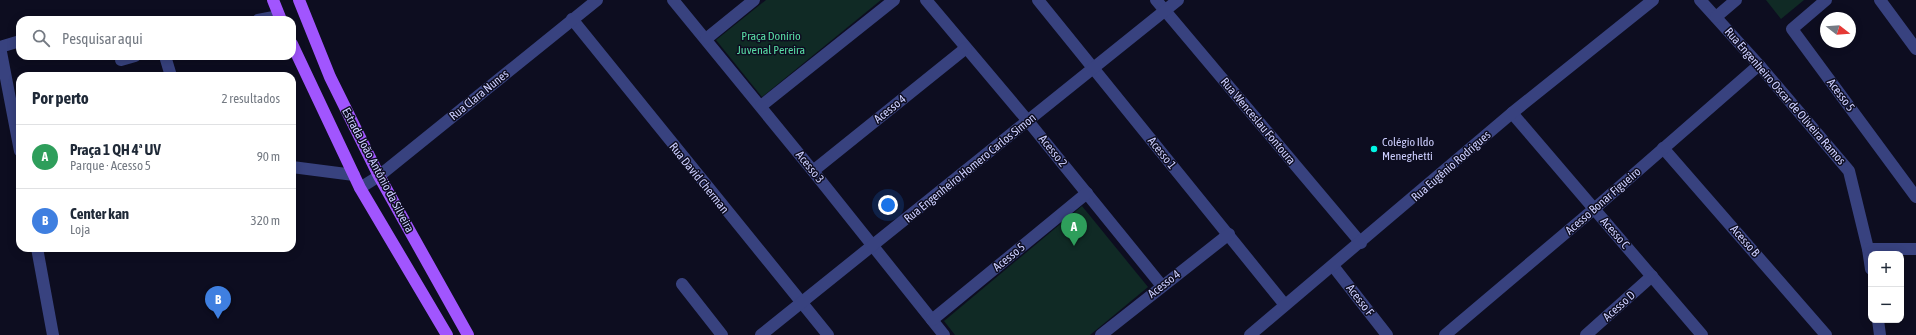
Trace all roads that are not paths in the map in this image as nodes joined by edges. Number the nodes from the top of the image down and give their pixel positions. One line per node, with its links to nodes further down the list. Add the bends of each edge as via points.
1 (273, 0): 17 (main road)
2 (299, 0): 39 (main road, Estrada João Antônio da Silveira, via 330,76)
3 (597, 0): 19 (street, Rua Clara Nunes)
4 (673, 0): 20 (street, Acesso 3)
5 (754, 0): 20 (street)
6 (894, 0): 31 (street)
7 (926, 0): 23 (street, Acesso 2)
8 (1038, 0): 28 (street, Acesso 1)
9 (1156, 0): 16 (street, Rua Wenceslau Fontoura)
10 (1178, 0): 16 (street, Rua Engenheiro Homero Carlos Simon)
11 (1653, 0): 32 (street, Rua Eugênio Rodrigues)
12 (1700, 0): 18 (street, Rua Engenheiro Oscar de Oliveira Ramos)
13 (1736, 0): 18 (street)
14 (1826, 0): 42 (street, Acesso 5, via 1792,29)
15 (1885, 2): 24 (street)
16 (1164, 11): 28 (street, Rua Engenheiro Homero Carlos Simon); 45 (street, Rua Wenceslau Fontoura)
17 (279, 16)
18 (1716, 18): 27 (street, Rua Engenheiro Oscar de Oliveira Ramos)
19 (572, 19): 39 (street, Rua Clara Nunes); 54 (street, Rua David Cherman)
20 (706, 39): 31 (street, Acesso 3)
21 (16, 42): 22 (street)
22 (0, 47): 30 (street)
23 (966, 48): 33 (street, Acesso 2); 37 (street, Acesso 4)
24 (1916, 49)
25 (296, 52): 38 (main road, Estrada João Antônio da Silveira)
26 (167, 60): 29 (street)
27 (1759, 65): 35 (street, Acesso Bonar Figueiro); 48 (street, Rua Engenheiro Oscar de Oliveira Ramos, via 1849,171)
28 (1093, 69): 33 (street, Rua Engenheiro Homero Carlos Simon); 44 (street, Acesso 1)
29 (170, 72)
30 (3, 75): 34 (street)
31 (760, 106): 37 (street, Acesso 3)
32 (1512, 113): 43 (street, Acesso C); 45 (street, Rua Eugênio Rodrigues)
33 (1028, 121): 41 (street, Acesso 2); 46 (street, Rua Engenheiro Homero Carlos Simon)
34 (16, 124)
35 (1663, 148): 43 (street, Acesso Bonar Figueiro); 71 (street, Acesso B)
36 (296, 168): 38 (street)
37 (813, 171): 46 (street, Acesso 3)
38 (354, 175): 40 (main road, Estrada João Antônio da Silveira)
39 (378, 176): 40 (street, Rua Clara Nunes); 60 (main road, Estrada João Antônio da Silveira)
40 (360, 188): 59 (main road, Estrada João Antônio da Silveira)
41 (1087, 193): 53 (street, Acesso 2); 56 (street, Acesso 5)
42 (1916, 197)
43 (1594, 209): 51 (street, Acesso C); 68 (street, Acesso Bonar Figueiro)
44 (1228, 234): 53 (street, Acesso 4); 55 (street, Acesso 1)
45 (1361, 243): 50 (street, Rua Eugênio Rodrigues)
46 (873, 247): 54 (street, Rua Engenheiro Homero Carlos Simon); 56 (street, Acesso 3)
47 (1916, 249): 48 (street)
48 (1868, 250)
49 (39, 252): 58 (street)
50 (1332, 266): 55 (street, Rua Eugênio Rodrigues); 67 (street, Acesso F)
51 (1652, 276): 69 (street, Acesso D); 70 (street, Acesso C)
52 (682, 284): 61 (street)
53 (1162, 286): 65 (street, Acesso 4)
54 (802, 303): 62 (street, Rua Engenheiro Homero Carlos Simon); 63 (street, Rua David Cherman)
55 (1285, 306): 66 (street, Rua Eugênio Rodrigues)
56 (932, 320): 64 (street, Acesso 3)
57 (1878, 323): 72 (street)
58 (53, 335)
59 (447, 335)
60 (468, 335)
61 (722, 335)
62 (761, 335)
63 (828, 335)
64 (944, 335)
65 (1101, 335)
66 (1250, 335)
67 (1387, 335)
68 (1445, 335)
69 (1586, 335)
70 (1702, 335)
71 (1826, 335)
72 (1880, 335)

